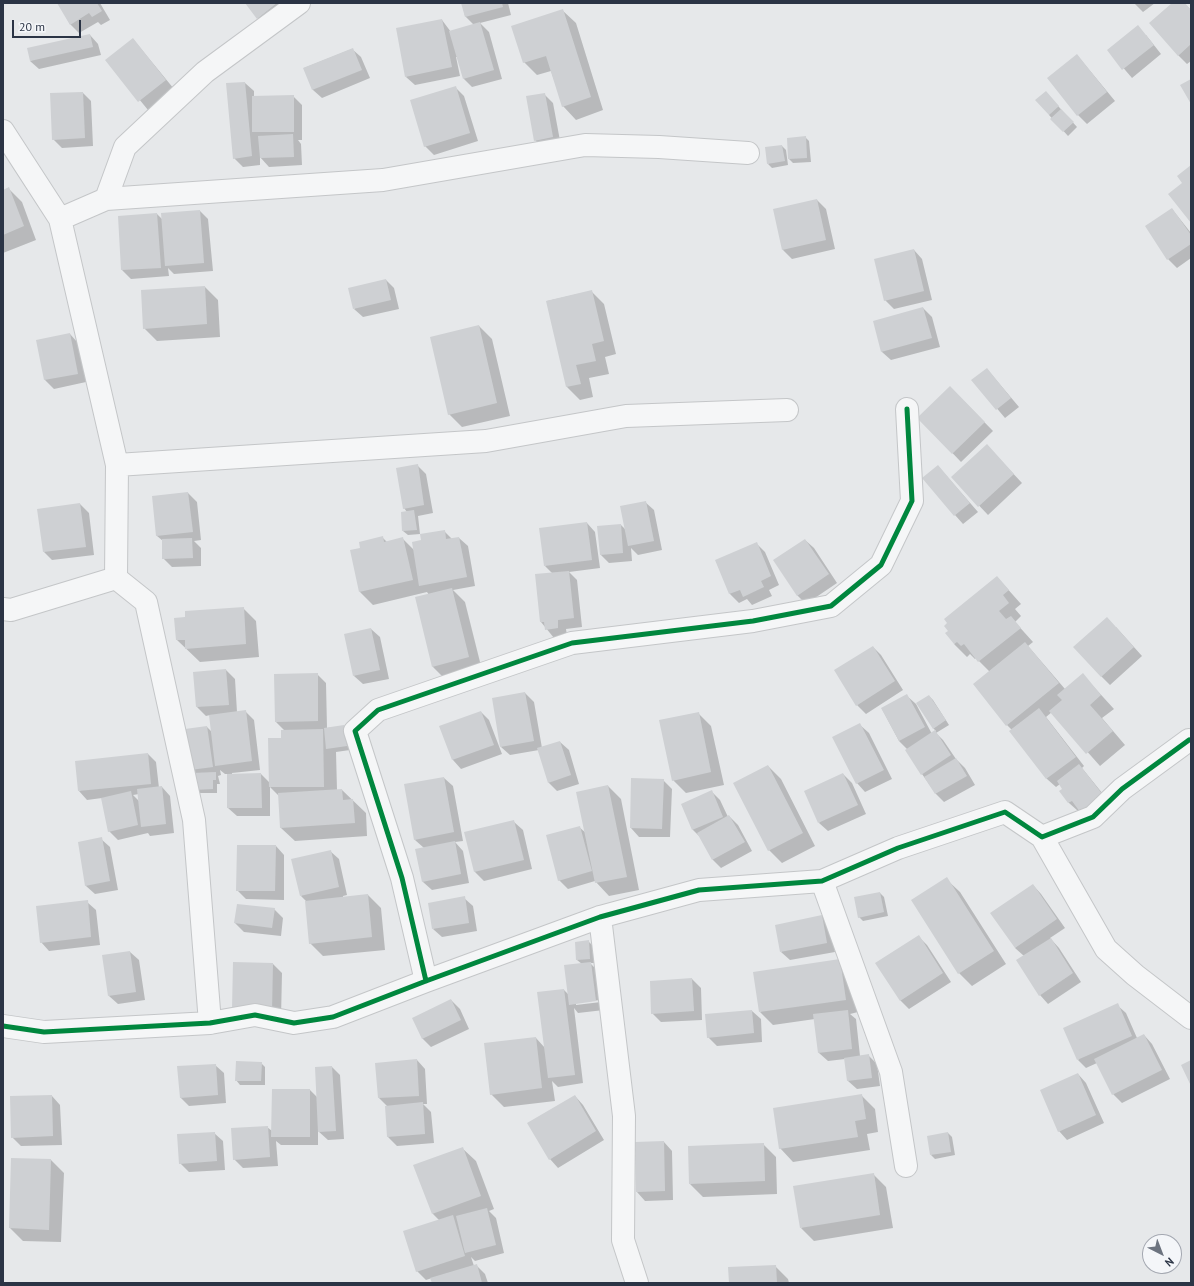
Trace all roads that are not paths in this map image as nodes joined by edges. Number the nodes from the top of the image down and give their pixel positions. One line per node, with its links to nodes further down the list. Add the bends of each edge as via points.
1 (298, 3): 4 (street, via 204,72 124,147)
2 (3, 131): 5 (street)
3 (748, 153): 4 (street, via 584,145 383,180)
4 (106, 199): 5 (street)
5 (60, 219): 8 (street)
6 (907, 409): 15 (street, via 912,501 881,565 831,606 753,621 572,643 378,710 355,731 402,878)
7 (787, 410): 8 (street, via 626,416 486,440)
8 (117, 465): 9 (street)
9 (116, 578): 10 (street, via 11,610); 17 (street, via 146,602 194,820)
10 (3, 609)
11 (1189, 740): 12 (street, via 1122,789 1093,817)
12 (1042, 837): 13 (street, via 1005,812 898,848); 16 (street, via 1106,949)
13 (822, 881): 14 (street, via 699,890); 19 (street, via 891,1072)
14 (600, 917): 15 (street); 20 (street, via 624,1116 624,1240)
15 (426, 980): 17 (street, via 333,1017 294,1023 255,1015)
16 (1191, 1018)
17 (210, 1023): 18 (street, via 44,1032)
18 (3, 1026)
19 (906, 1166)
20 (637, 1283)

